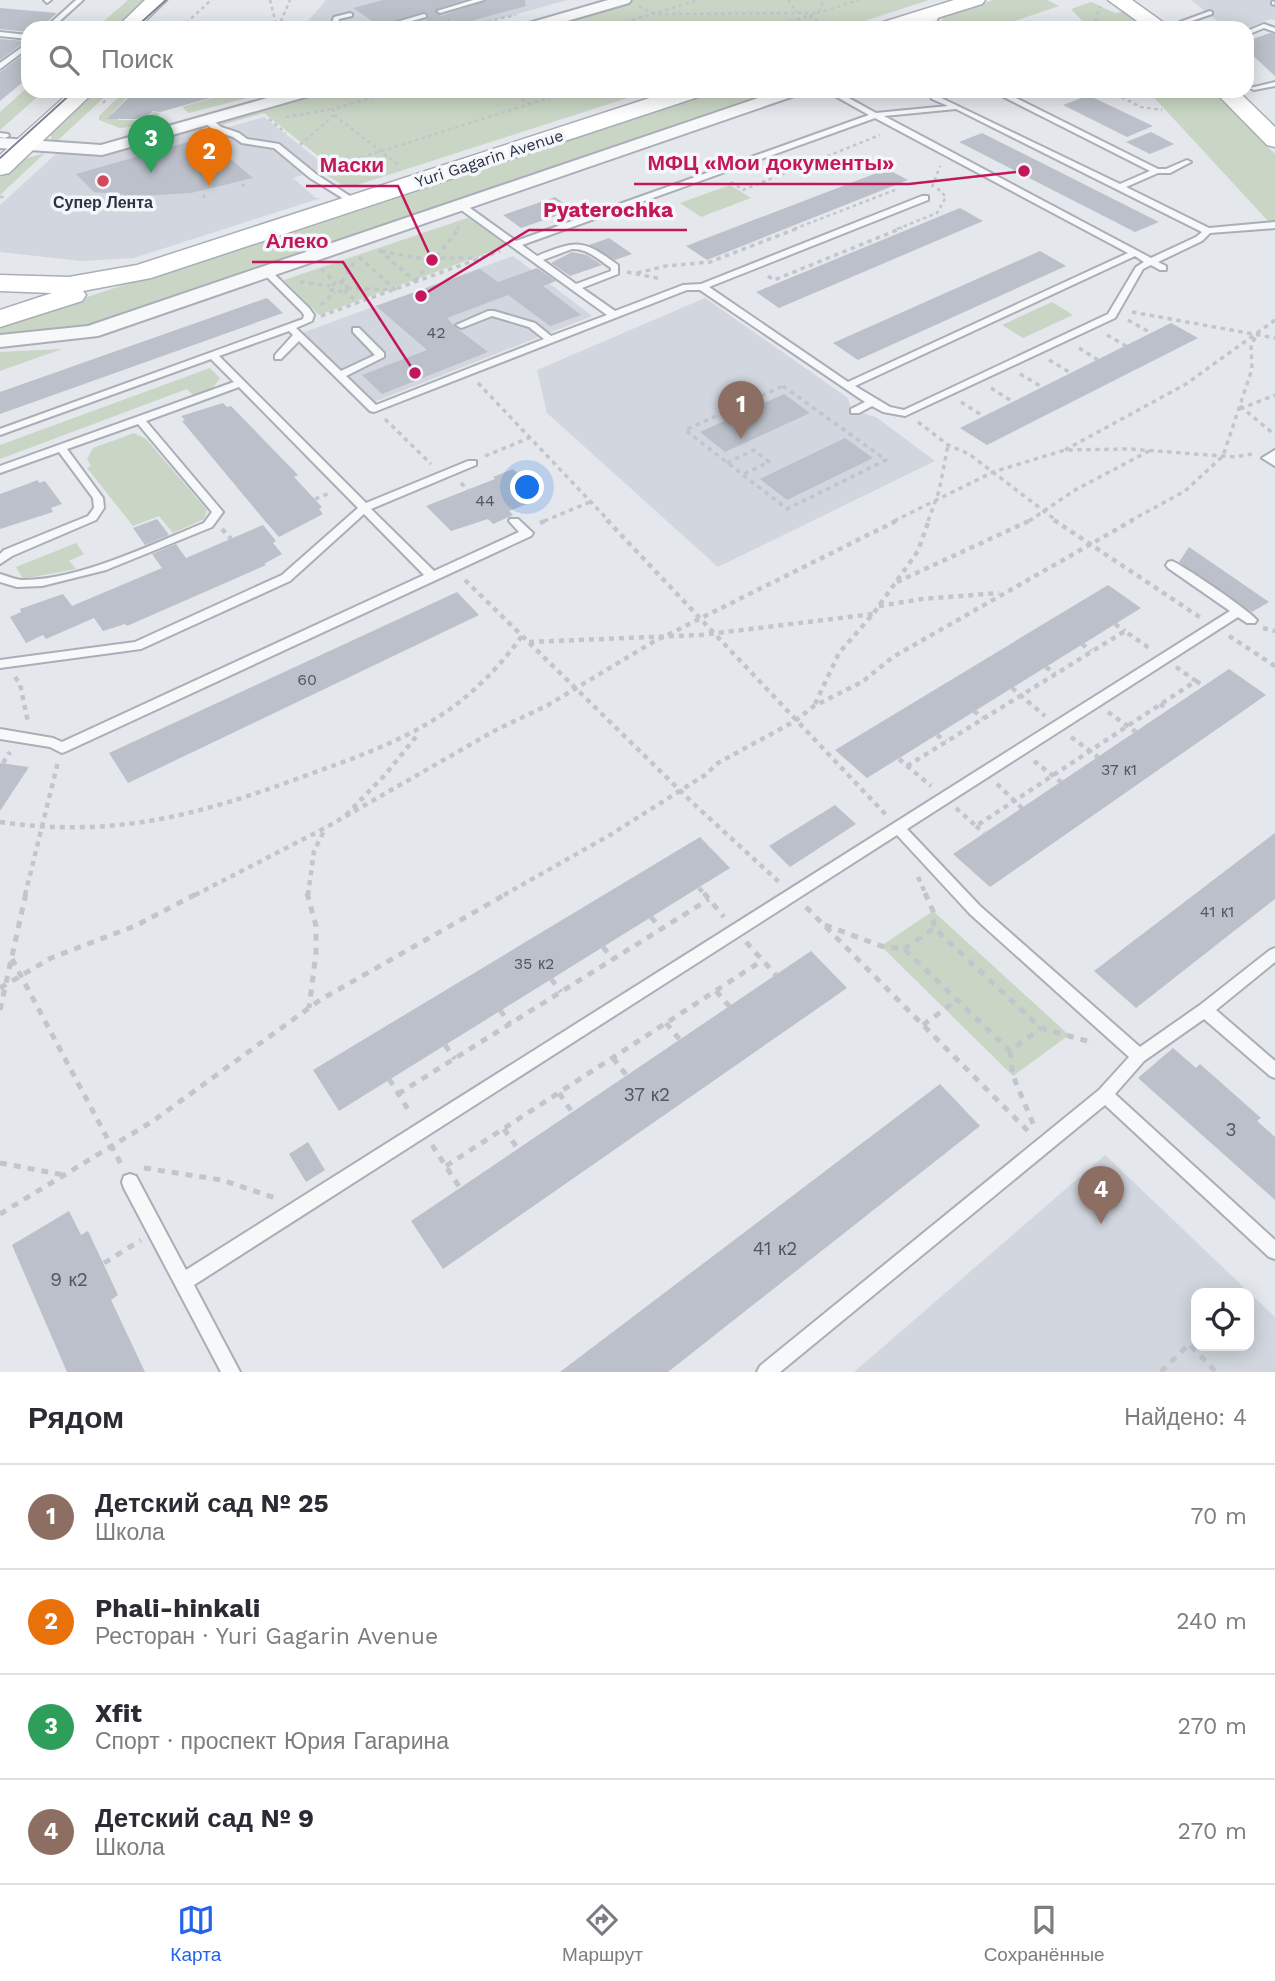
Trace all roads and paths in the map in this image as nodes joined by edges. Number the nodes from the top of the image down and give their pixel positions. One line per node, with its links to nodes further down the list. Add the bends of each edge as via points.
1 (80, 0): 25 (lane)
2 (211, 0): 15 (path)
3 (270, 0): 27 (path)
4 (290, 0): 28 (path)
5 (481, 0): 14 (lane)
6 (624, 0): 31 (street)
7 (699, 0): 19 (path)
8 (788, 0): 16 (path)
9 (824, 0): 17 (path)
10 (859, 0): 17 (path)
11 (975, 0): 20 (main road)
12 (1149, 0): 39 (main road)
13 (1110, 2): 37 (path); 38 (main road, via 1136,9)
14 (442, 9)
15 (171, 12): 26 (main road)
16 (798, 13): 17 (path); 19 (path); 24 (path)
17 (818, 13): 23 (path)
18 (1210, 13): 40 (lane)
19 (654, 14): 32 (path)
20 (935, 14): 35 (main road); 36 (main road)
21 (350, 15): 29 (lane)
22 (416, 16): 30 (lane)
23 (808, 16): 24 (path); 34 (path)
24 (801, 18): 33 (path)
25 (56, 21)
26 (146, 21)
27 (276, 21)
28 (281, 21)
29 (335, 21)
30 (401, 21)
31 (524, 21)
32 (630, 21)
33 (792, 21)
34 (818, 21)
35 (897, 21)
36 (910, 21)
37 (1098, 21)
38 (1152, 21)
39 (1181, 21)
40 (1195, 21)
41 (1254, 30): 42 (lane, via 1264,26)
42 (1275, 30)
43 (0, 34): 44 (lane)
44 (21, 36)
45 (21, 50): 46 (lane)
46 (0, 67)
47 (1259, 84): 64 (main road)
48 (48, 98): 72 (main road)
49 (73, 98): 72 (main road)
50 (286, 98): 70 (street)
51 (370, 98): 65 (path)
52 (521, 98): 62 (path)
53 (549, 98): 62 (path)
54 (647, 98): 88 (main road, Yuri Gagarin Avenue)
55 (671, 98): 88 (main road, Yuri Gagarin Avenue)
56 (774, 98): 90 (street)
57 (843, 98): 68 (lane)
58 (937, 98): 63 (lane)
59 (1010, 98): 79 (lane)
60 (1123, 98): 66 (path)
61 (1232, 98): 73 (main road)
62 (531, 104): 75 (path)
63 (957, 107): 68 (lane); 83 (lane)
64 (1275, 108)
65 (333, 109): 67 (path); 69 (path)
66 (1162, 110)
67 (334, 115): 74 (path); 75 (path)
68 (875, 115): 71 (lane); 80 (lane)
69 (265, 117)
70 (208, 121): 72 (street, via 102,150); 81 (lane, via 245,141 276,146)
71 (900, 128): 76 (lane); 80 (path, via 743,190)
72 (6, 140): 78 (main road)
73 (1275, 140)
74 (300, 145)
75 (379, 152): 81 (path)
76 (946, 153): 87 (path, via 934,185 920,193); 103 (lane)
77 (1187, 162): 79 (lane)
78 (0, 168)
79 (1157, 171): 83 (lane)
80 (715, 172): 99 (lane)
81 (310, 174): 88 (lane)
82 (242, 184): 84 (path)
83 (1120, 187): 95 (lane)
84 (246, 188)
85 (895, 190): 89 (path)
86 (865, 197): 89 (path)
87 (925, 198): 125 (lane)
88 (351, 199): 110 (main road, Yuri Gagarin Avenue, via 121,267 65,270); 115 (main road, Yuri Gagarin Avenue)
89 (870, 200): 92 (path)
90 (465, 208): 99 (lane); 105 (path); 114 (street)
91 (839, 208): 92 (path)
92 (844, 210): 96 (path)
93 (1275, 225): 95 (lane)
94 (785, 229): 96 (path)
95 (1208, 231): 109 (lane)
96 (789, 232): 98 (path)
97 (757, 240): 98 (path)
98 (762, 242): 117 (path, via 710,262)
99 (516, 244): 107 (path); 108 (lane)
100 (373, 245): 101 (path)
101 (380, 251): 106 (path); 118 (path)
102 (352, 252): 104 (path)
103 (1135, 253): 109 (lane); 151 (lane)
104 (358, 257): 119 (path); 127 (path)
105 (439, 257): 106 (path); 107 (path); 111 (path, via 437,263)
106 (424, 258): 111 (path)
107 (482, 258): 118 (path)
108 (537, 259): 116 (lane, via 576,245 586,246 615,267); 123 (lane)
109 (1152, 262): 113 (lane); 130 (lane, via 1136,271)
110 (0, 264)
111 (429, 264): 118 (path)
112 (316, 265): 121 (path)
113 (1163, 268)
114 (266, 271): 134 (lane, via 306,310); 143 (street, via 91,332)
115 (142, 272): 120 (main road, Yuri Gagarin Avenue, via 69,285); 132 (main road)
116 (615, 272): 117 (path); 123 (lane)
117 (637, 273): 124 (path)
118 (416, 281): 122 (path)
119 (342, 282): 121 (path); 126 (path)
120 (0, 283)
121 (335, 283): 126 (path, via 331,290)
122 (409, 285): 127 (path); 128 (path)
123 (576, 287): 131 (lane)
124 (686, 287): 125 (lane); 131 (lane)
125 (702, 287): 151 (lane)
126 (346, 289): 127 (path); 129 (path)
127 (396, 290): 129 (path)
128 (417, 292)
129 (358, 303): 134 (path)
130 (1116, 311): 138 (path); 140 (path); 146 (lane)
131 (614, 315): 142 (lane)
132 (0, 319)
133 (1275, 320): 140 (path)
134 (307, 321): 136 (lane)
135 (461, 325): 142 (lane, via 491,313 531,325)
136 (290, 327): 139 (lane); 144 (lane)
137 (356, 330): 148 (lane, via 380,355)
138 (1151, 333)
139 (299, 335): 145 (lane); 148 (lane)
140 (1255, 336): 141 (path); 157 (path, via 1252,369); 168 (path, via 1186,384)
141 (1275, 338)
142 (550, 340): 147 (lane)
143 (0, 341)
144 (212, 355): 150 (lane); 163 (lane)
145 (278, 357)
146 (1007, 366): 149 (lane); 152 (path)
147 (467, 372): 158 (lane); 165 (path)
148 (340, 375): 158 (lane)
149 (978, 380): 153 (lane); 156 (path)
150 (241, 383): 162 (lane); 180 (lane)
151 (847, 386): 155 (lane)
152 (1042, 387)
153 (949, 394): 160 (lane); 161 (path)
154 (1275, 395): 157 (path)
155 (872, 402): 159 (lane); 160 (lane)
156 (1013, 402)
157 (1240, 408): 164 (path); 170 (path)
158 (374, 409): 176 (path)
159 (855, 411)
160 (905, 413): 166 (path)
161 (983, 416)
162 (140, 420): 167 (lane); 191 (lane, via 218,512 208,525 84,575 11,585)
163 (0, 432)
164 (1275, 435)
165 (530, 438): 172 (path); 179 (path)
166 (948, 445): 175 (path); 178 (path)
167 (61, 448): 174 (lane); 187 (lane, via 98,498 99,508 92,518)
168 (1065, 450): 169 (path); 175 (path)
169 (1150, 451): 170 (path); 181 (path, via 1075,490)
170 (1223, 456): 171 (path); 186 (path, via 1185,491)
171 (1272, 458)
172 (472, 463): 176 (lane)
173 (727, 463): 177 (path); 177 (path, via 754,450 769,462); 177 (path, via 685,430 783,386 886,460 787,509)
174 (0, 470)
175 (993, 471): 178 (path); 181 (path)
176 (442, 475): 180 (lane)
177 (742, 475)
178 (937, 498): 192 (path, via 918,551); 196 (path)
179 (590, 502): 184 (path, via 541,522); 196 (path)
180 (366, 507): 190 (lane); 206 (lane, via 286,578 137,646)
181 (1045, 512): 186 (path); 192 (path)
182 (514, 521): 184 (lane)
183 (221, 528): 185 (path)
184 (527, 533): 189 (lane)
185 (231, 539)
186 (1089, 544): 193 (path); 198 (path)
187 (0, 560)
188 (1172, 565): 198 (lane, via 1245,615)
189 (452, 567): 190 (lane); 201 (path)
190 (432, 576): 228 (lane)
191 (0, 578)
192 (895, 583): 194 (path)
193 (1001, 593): 194 (path); 216 (path, via 956,624 893,657 862,682)
194 (878, 606): 195 (path)
195 (873, 614): 200 (path); 216 (path, via 839,653)
196 (700, 617): 200 (path); 202 (path)
197 (1115, 624): 199 (path)
198 (1214, 626): 207 (path); 214 (lane)
199 (1125, 631)
200 (716, 634): 202 (path); 220 (path)
201 (522, 636): 203 (path); 222 (path, via 473,692)
202 (664, 636): 203 (path); 212 (path)
203 (528, 642): 212 (path)
204 (1082, 645): 205 (path)
205 (1091, 651)
206 (3, 664): 226 (path, via 20,684)
207 (1275, 666)
208 (1046, 667): 209 (path)
209 (1055, 674)
210 (1196, 681): 211 (path)
211 (1204, 686)
212 (576, 688): 234 (path); 237 (path)
213 (1012, 688): 221 (path)
214 (1094, 702): 221 (lane); 223 (path)
215 (1160, 704): 217 (path)
216 (814, 706): 220 (path)
217 (1168, 710)
218 (974, 712): 219 (path)
219 (983, 718)
220 (795, 721): 234 (path, via 744,747); 240 (path)
221 (1057, 725): 229 (path); 240 (lane)
222 (421, 730): 237 (path); 241 (path, via 266,790 174,817 118,827)
223 (1136, 732)
224 (0, 734): 226 (lane)
225 (937, 735): 227 (path)
226 (32, 740): 228 (lane)
227 (946, 741)
228 (62, 748): 241 (path)
229 (1098, 757)
230 (899, 759): 231 (path)
231 (907, 766)
232 (1053, 775): 233 (path)
233 (1061, 782)
234 (681, 790): 244 (path); 262 (path)
235 (1014, 801): 236 (path)
236 (1022, 808)
237 (344, 818): 242 (path)
238 (0, 822): 241 (path)
239 (976, 826): 243 (path)
240 (897, 827): 244 (lane); 274 (lane, via 975,909)
241 (40, 828): 252 (path)
242 (326, 828): 255 (path, via 135,926); 262 (path, via 314,851 307,892 316,926)
243 (984, 834)
244 (793, 895): 247 (path); 291 (lane)
245 (709, 899): 248 (path)
246 (651, 917): 248 (path)
247 (821, 923): 250 (path, via 881,946); 268 (path)
248 (662, 929): 253 (path)
249 (603, 947): 253 (path)
250 (904, 949): 260 (path); 269 (path, via 934,928)
251 (1275, 954): 265 (lane)
252 (11, 958): 255 (path); 257 (path)
253 (613, 959): 259 (path)
254 (763, 960): 258 (path)
255 (21, 974): 257 (path); 285 (path)
256 (551, 979): 259 (path)
257 (3, 986): 263 (path)
258 (716, 991): 261 (path); 266 (path)
259 (561, 992): 267 (path)
260 (957, 1000): 268 (path); 273 (path)
261 (730, 1007)
262 (309, 1009): 285 (path)
263 (0, 1010)
264 (500, 1010): 267 (path)
265 (1205, 1010): 274 (lane); 277 (lane)
266 (666, 1023): 271 (path); 275 (path)
267 (510, 1024): 276 (path)
268 (923, 1025): 284 (path)
269 (1041, 1028): 270 (path); 273 (path)
270 (1069, 1035)
271 (680, 1040)
272 (444, 1045): 276 (path)
273 (1010, 1051): 284 (path, via 1013,1076)
274 (1139, 1056): 281 (lane)
275 (613, 1058): 278 (path); 279 (path)
276 (455, 1059): 280 (path)
277 (1275, 1071)
278 (627, 1076)
279 (559, 1093): 282 (path); 283 (path)
280 (398, 1094)
281 (1105, 1095): 284 (lane); 294 (lane)
282 (572, 1112)
283 (504, 1129): 286 (path); 288 (path)
284 (1042, 1145): 298 (lane)
285 (112, 1147): 290 (path)
286 (518, 1149)
287 (0, 1163): 290 (path)
288 (446, 1166)
289 (126, 1174): 291 (path, via 222,1180); 293 (lane)
290 (65, 1175): 292 (path)
291 (302, 1207): 296 (lane)
292 (0, 1214)
293 (156, 1230): 295 (path); 296 (lane)
294 (1275, 1251)
295 (104, 1263)
296 (183, 1282): 297 (lane)
297 (231, 1372)
298 (766, 1372)
299 (1161, 1372): 300 (path, via 1189,1344)
300 (1216, 1372)

